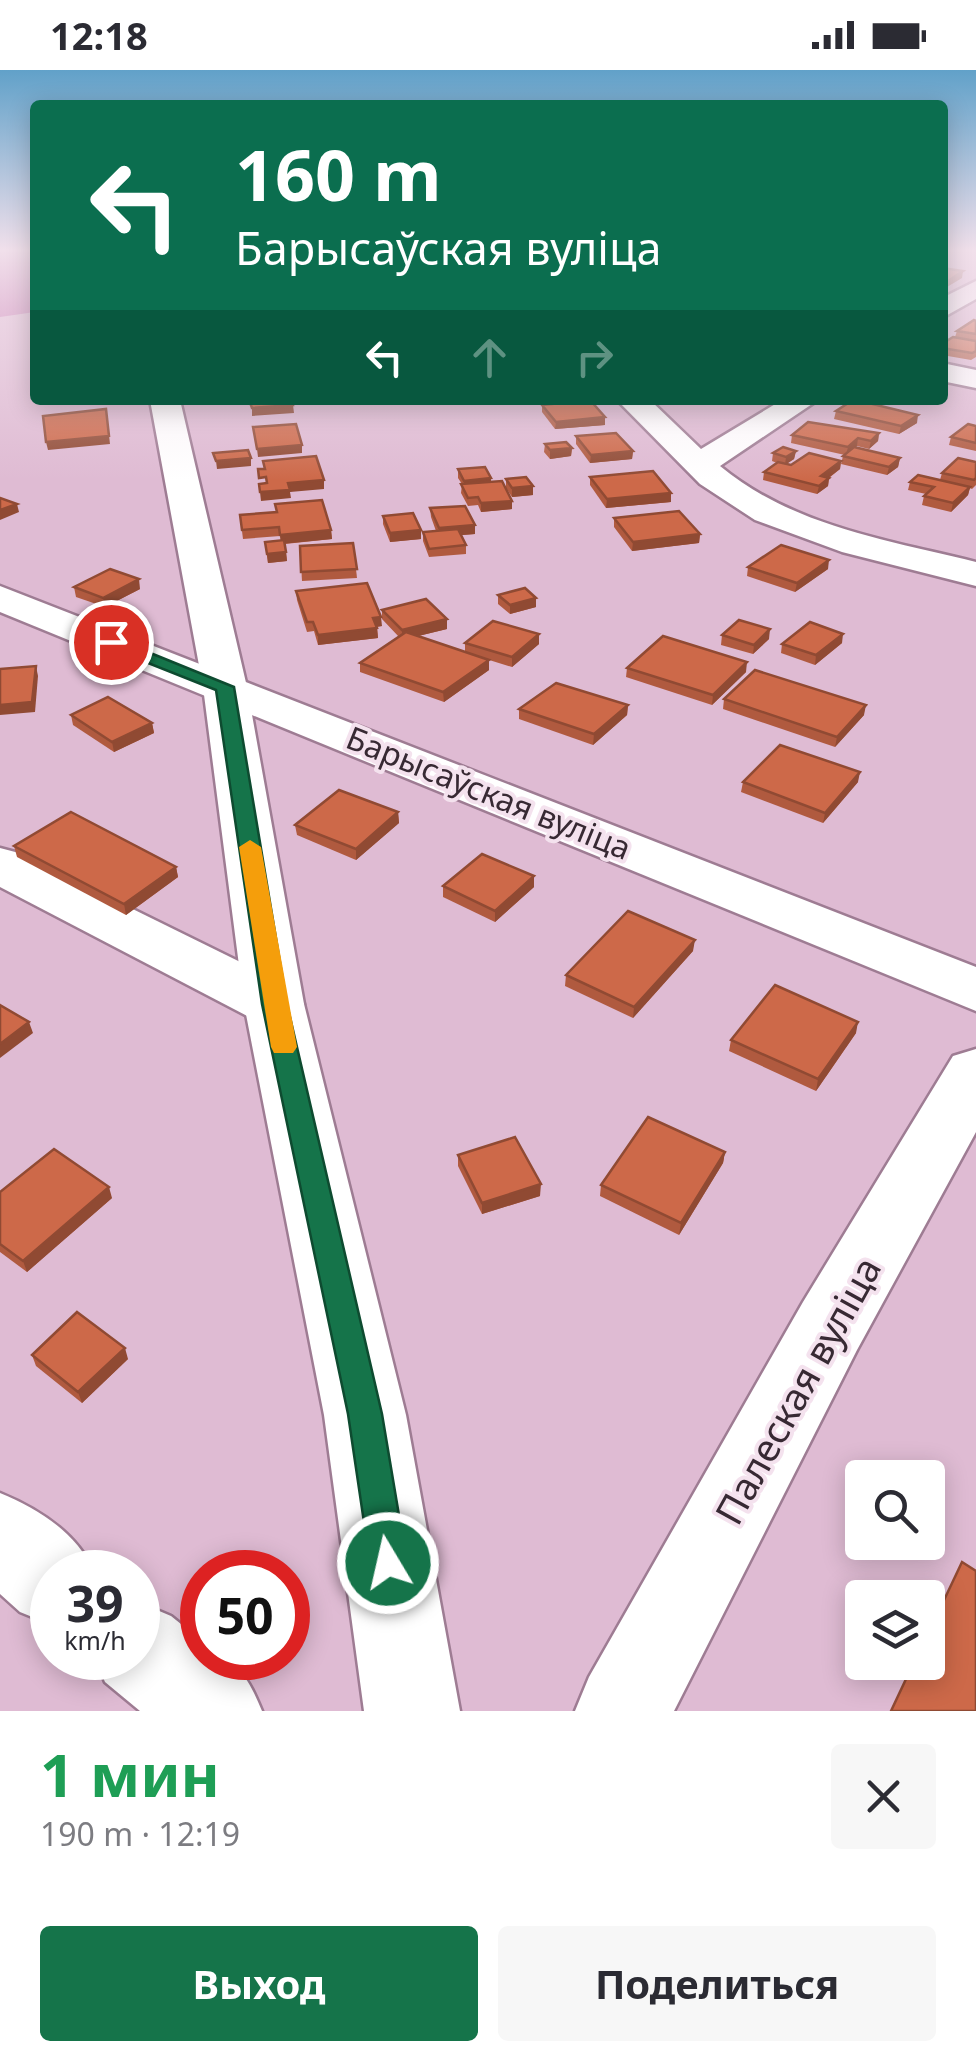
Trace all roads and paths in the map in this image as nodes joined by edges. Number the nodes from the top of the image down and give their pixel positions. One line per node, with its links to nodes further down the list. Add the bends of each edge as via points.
1 (948, 373): 2 (street)
2 (976, 379)
3 (166, 405): 9 (street)
4 (637, 405): 6 (street)
5 (795, 405): 6 (street)
6 (700, 464): 7 (street, via 737,496 794,524)
7 (976, 574)
8 (0, 598): 9 (street, Барысаўская вуліца)
9 (224, 687): 11 (street, Барысаўская вуліца); 12 (street)
10 (0, 865): 12 (street)
11 (976, 990)
12 (274, 1004): 18 (street, via 365,1414)
13 (976, 1073): 19 (street, Палеская вуліца, via 830,1326)
14 (0, 1538): 15 (street)
15 (30, 1562)
16 (160, 1667): 17 (street)
17 (214, 1711)
18 (412, 1711)
19 (623, 1711)

